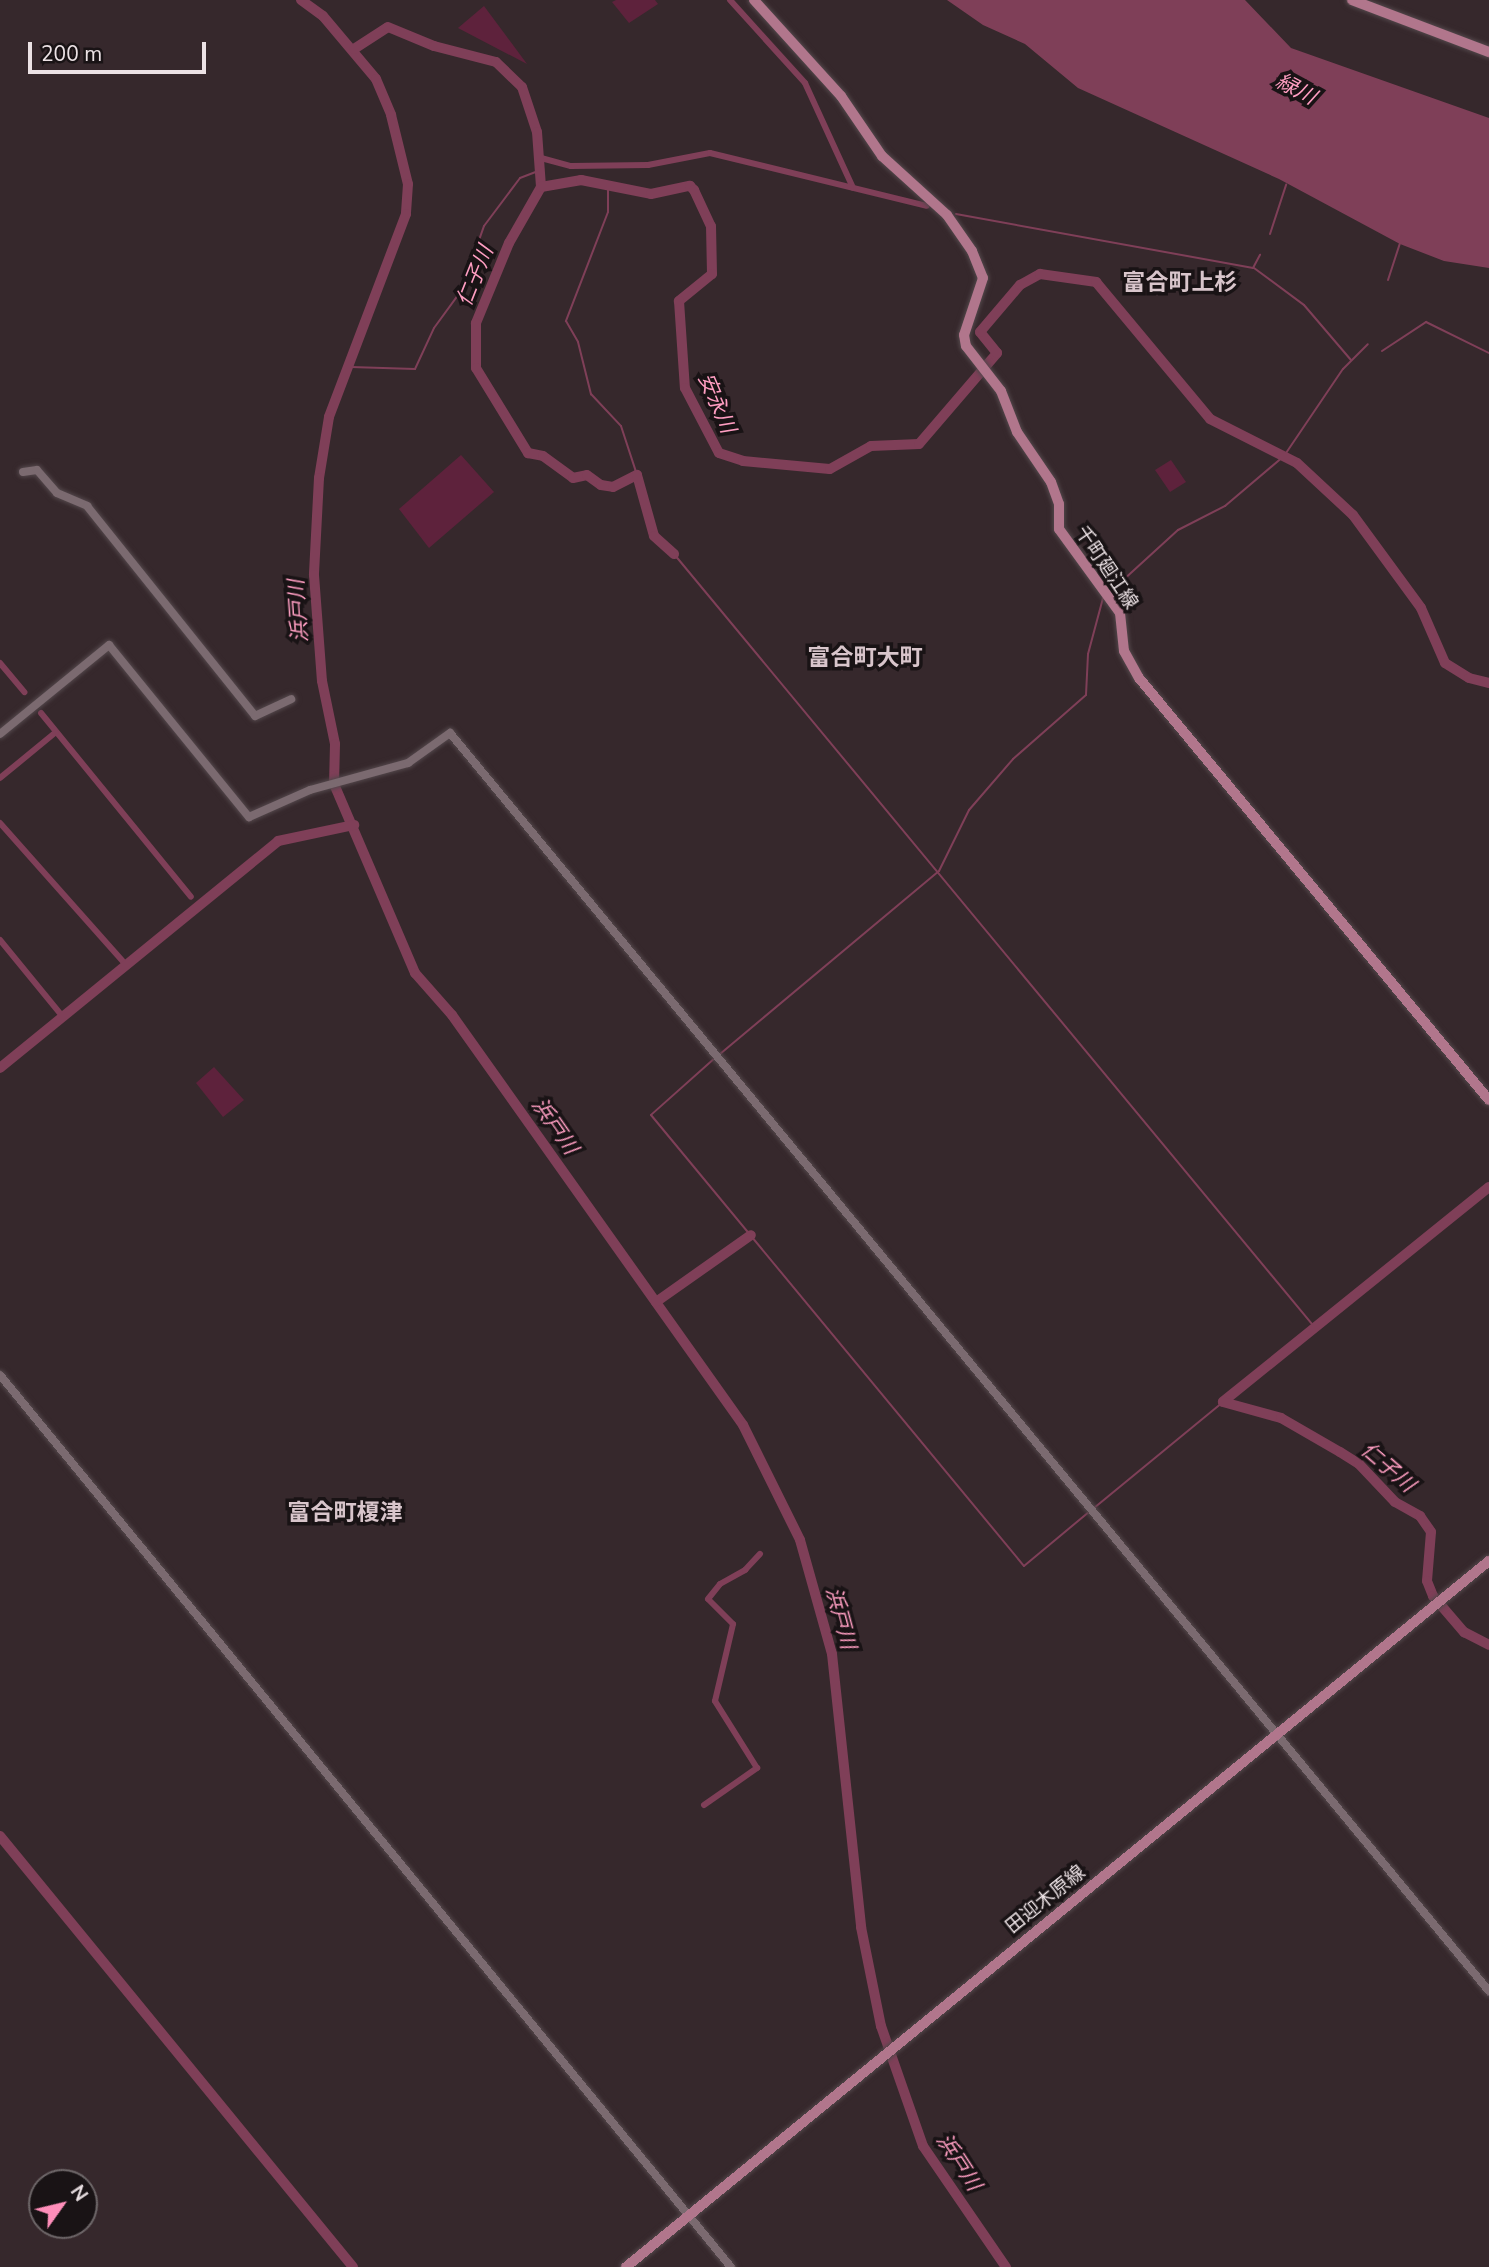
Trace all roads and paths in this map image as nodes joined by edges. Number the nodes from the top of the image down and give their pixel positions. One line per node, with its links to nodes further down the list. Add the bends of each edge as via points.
1 (747, 0): 4 (street)
2 (754, 0): 4 (main road, 千町廻江線)
3 (1352, 0): 5 (main road)
4 (769, 17): 9 (main road, 千町廻江線, via 841,96 882,156 947,215 972,251 984,278 964,335 1056,493 1059,529 1120,613 1124,651 1139,678)
5 (1489, 52)
6 (23, 472): 7 (street, via 37,470 57,493 86,506 255,716)
7 (291, 699)
8 (0, 734): 12 (street, via 109,645 249,817 310,790 415,760 450,733)
9 (1489, 1100)
10 (0, 1375): 14 (street)
11 (1489, 1561): 12 (main road, 田迎木原線)
12 (1278, 1734): 13 (street); 14 (main road, 田迎木原線)
13 (1489, 1991)
14 (688, 2215): 15 (main road, 田迎木原線); 16 (street)
15 (626, 2267)
16 (731, 2267)

